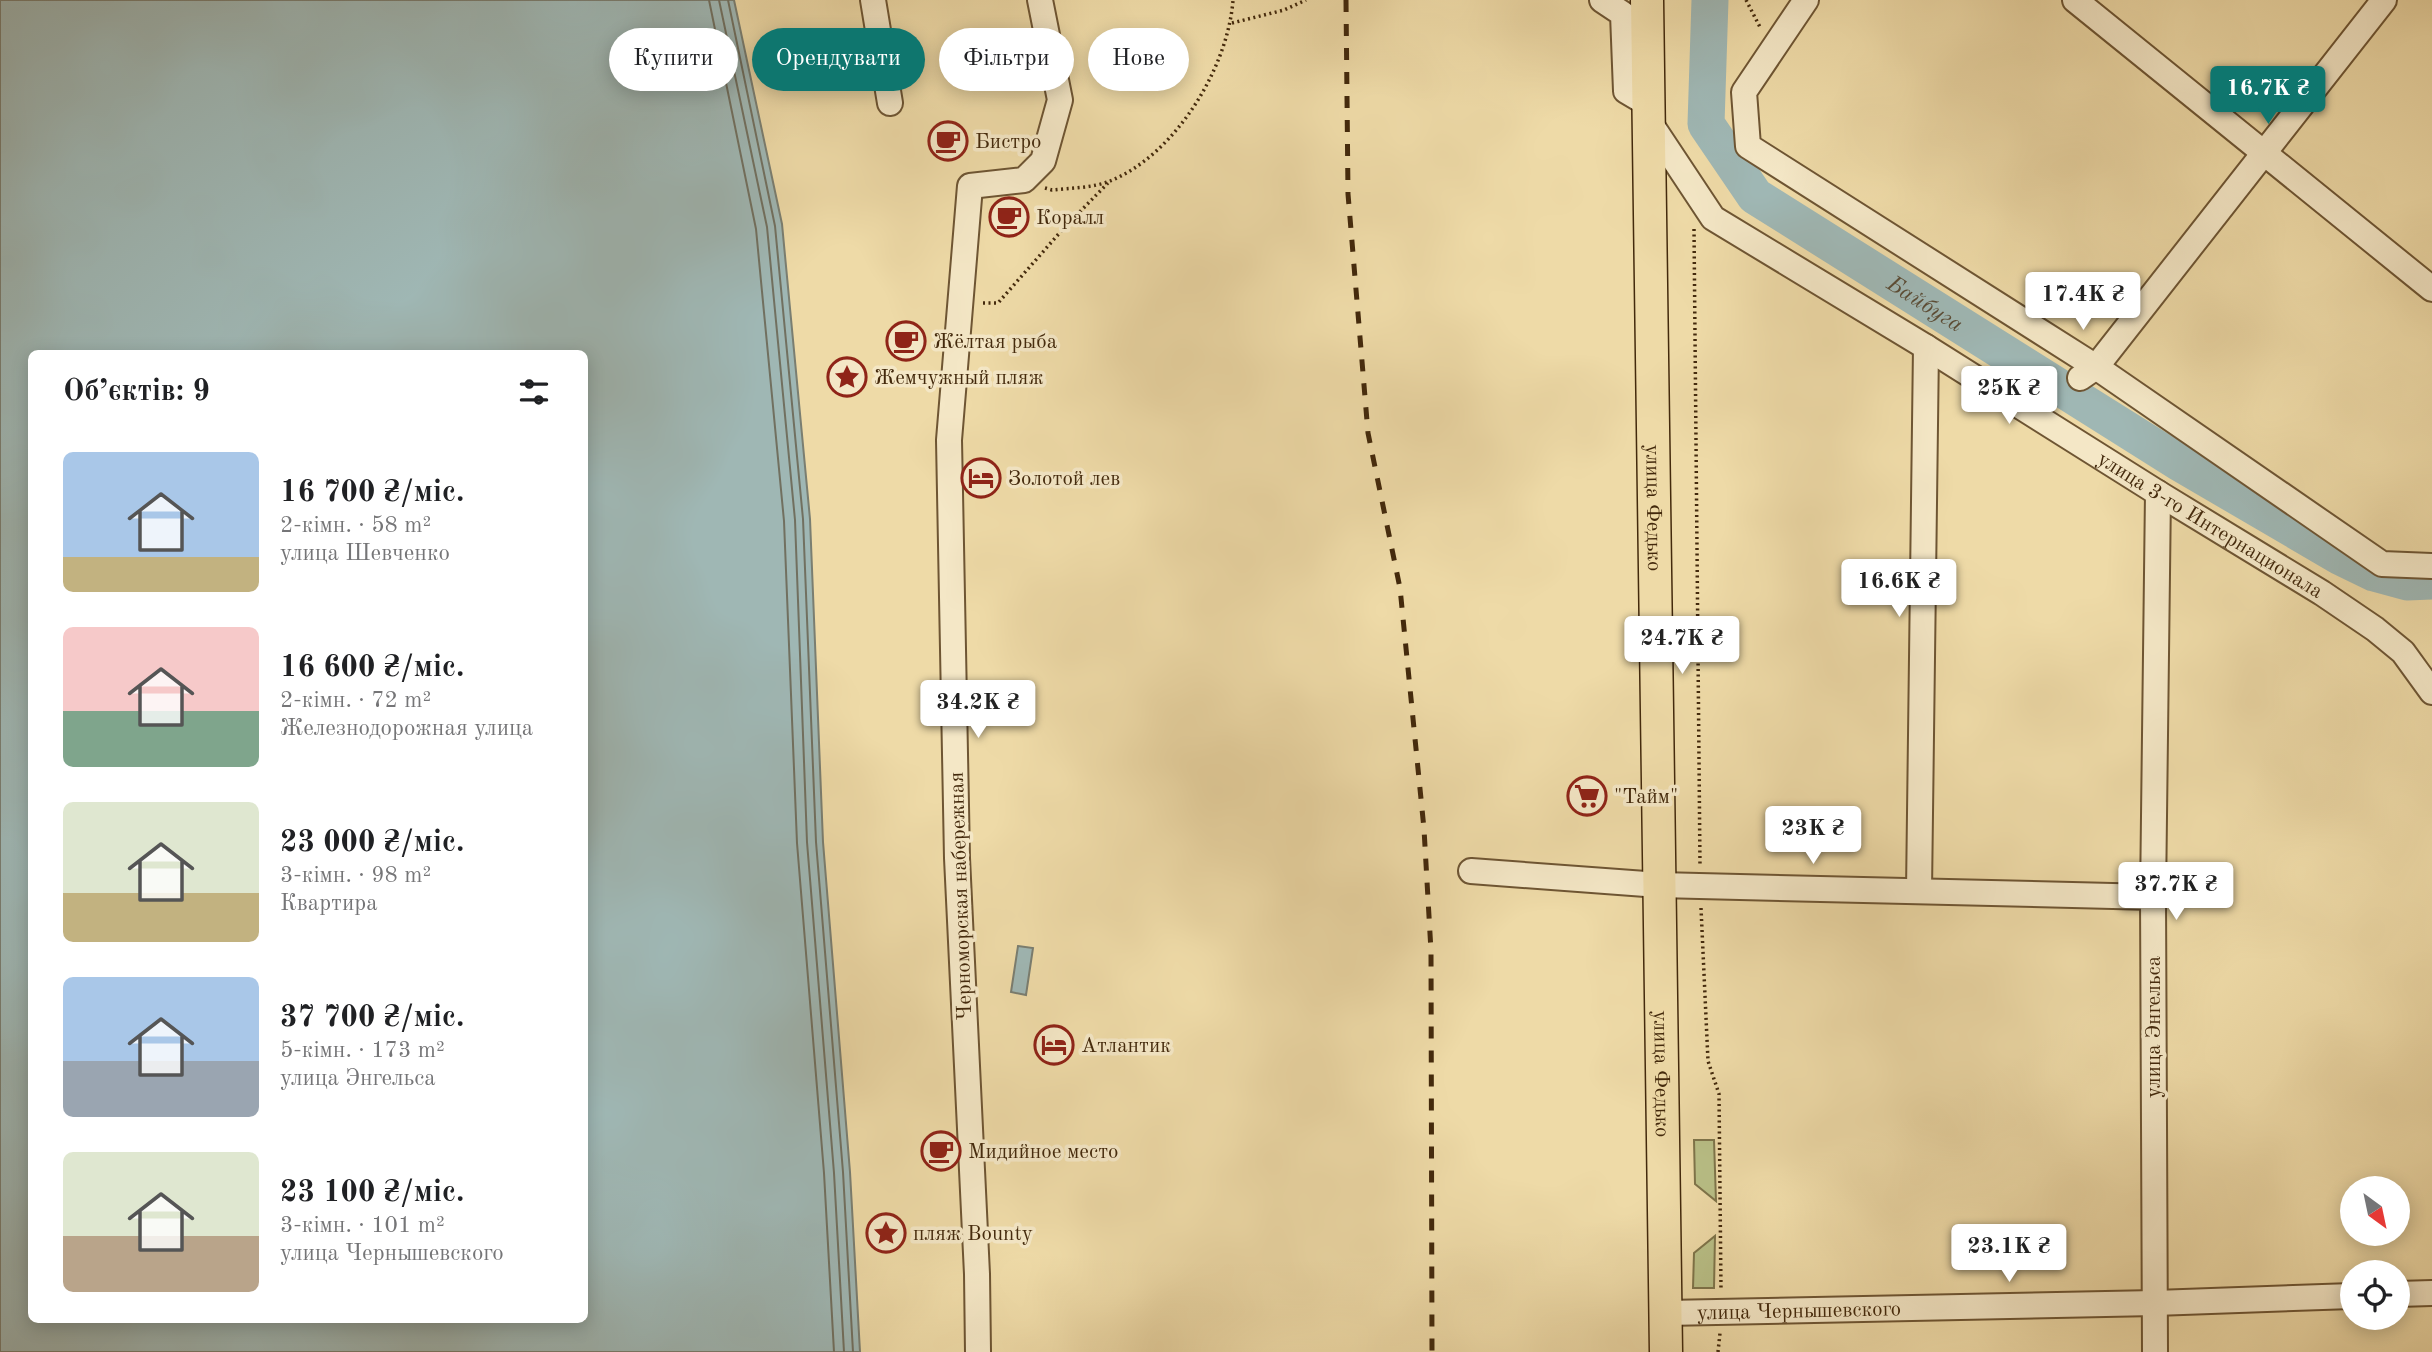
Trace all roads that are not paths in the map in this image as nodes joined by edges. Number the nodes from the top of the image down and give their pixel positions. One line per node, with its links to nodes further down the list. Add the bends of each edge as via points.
1 (873, 0): 8 (street)
2 (1040, 0): 26 (street, Черноморская набережная, via 1060,100 1043,161 1024,180 970,186 949,440 957,858)
3 (1602, 0): 9 (street, улица 3-го Интернационала, via 1623,14 1626,91)
4 (1647, 0): 9 (main road, улица Федько)
5 (1806, 0): 13 (street, via 1744,92 1748,146)
6 (2074, 0): 10 (street)
7 (2384, 0): 10 (street)
8 (890, 103)
9 (1648, 112): 12 (street, улица 3-го Интернационала, via 1713,218); 18 (main road, улица Федько)
10 (2265, 153): 11 (street); 13 (street)
11 (2432, 289)
12 (1926, 347): 14 (street, улица 3-го Интернационала); 19 (street)
13 (2088, 373): 15 (street, via 2382,564)
14 (2158, 493): 16 (street, улица 3-го Интернационала, via 2375,629 2403,652); 20 (street, улица Энгельса)
15 (2432, 566)
16 (2432, 692)
17 (1471, 871): 18 (street)
18 (1659, 885): 19 (street); 25 (main road, улица Федько)
19 (1919, 891): 20 (street)
20 (2153, 897): 24 (street, улица Энгельса)
21 (2432, 1293): 22 (street)
22 (2410, 1294)
23 (2340, 1296): 24 (street, улица Чернышевского)
24 (2155, 1303): 25 (street, улица Чернышевского); 28 (street, улица Энгельса)
25 (1666, 1313): 27 (main road, улица Федько)
26 (978, 1352)
27 (1666, 1352)
28 (2155, 1352)

